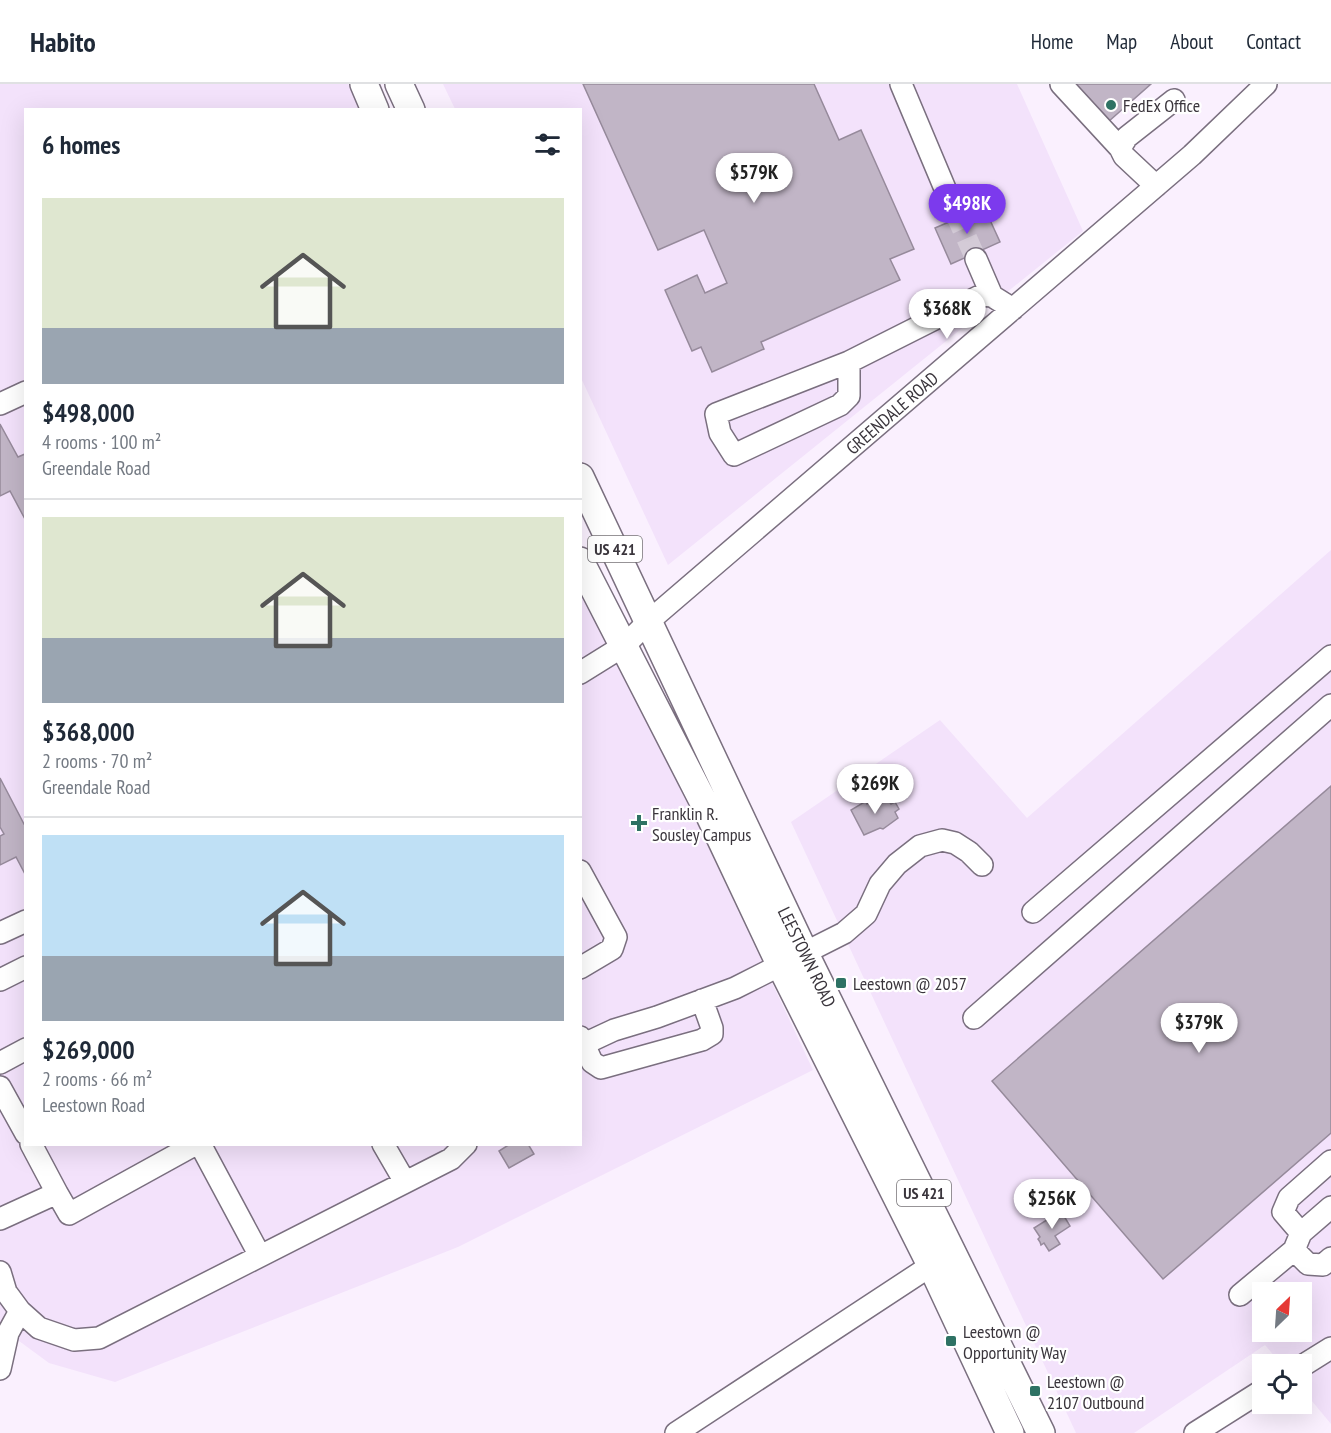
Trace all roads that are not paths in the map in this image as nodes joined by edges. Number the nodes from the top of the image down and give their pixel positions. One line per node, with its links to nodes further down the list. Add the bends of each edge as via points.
1 (364, 84): 7 (main road)
2 (399, 84): 8 (main road)
3 (901, 84): 11 (street)
4 (1061, 84): 9 (street)
5 (1266, 84): 10 (street, GREENDALE ROAD)
6 (1174, 100): 9 (street, via 1127,136)
7 (374, 108)
8 (410, 108)
9 (1120, 147): 10 (street, via 1124,156)
10 (1156, 186): 14 (street, GREENDALE ROAD)
11 (954, 210)
12 (976, 259): 13 (street)
13 (992, 296): 14 (street); 15 (street, via 973,299)
14 (1013, 309): 20 (street, GREENDALE ROAD)
15 (849, 362): 15 (street, via 849,396 840,405 734,455 720,433 716,414)
16 (24, 393): 17 (street)
17 (0, 404)
18 (582, 481): 20 (main road, LEESTOWN ROAD / US 421)
19 (582, 565): 21 (main road, LEESTOWN ROAD / US 421)
20 (649, 621): 21 (street, GREENDALE ROAD); 30 (main road, LEESTOWN ROAD)
21 (625, 645): 23 (street, GREENDALE ROAD); 30 (main road, LEESTOWN ROAD, via 703,801)
22 (1331, 656): 27 (street)
23 (582, 672)
24 (1331, 705): 35 (street)
25 (982, 865): 30 (street, via 955,843 942,840 920,846 897,864 880,885 866,914 844,933)
26 (582, 875): 31 (street, via 616,937 612,949)
27 (1033, 912)
28 (24, 922): 29 (street)
29 (0, 933)
30 (793, 960): 34 (street); 53 (main road, LEESTOWN ROAD / US 421)
31 (582, 967)
32 (24, 968): 33 (street)
33 (0, 980)
34 (702, 1000): 36 (street); 36 (street, via 712,1034 702,1040 601,1068 592,1062)
35 (975, 1018)
36 (582, 1042)
37 (24, 1050): 38 (street)
38 (0, 1063)
39 (0, 1087): 40 (street)
40 (24, 1130)
41 (32, 1146): 48 (street)
42 (194, 1146): 48 (street, via 69,1214)
43 (199, 1146): 52 (street)
44 (384, 1146): 47 (street)
45 (464, 1146): 47 (street, via 451,1159)
46 (1331, 1161): 51 (street, via 1289,1198 1283,1212)
47 (405, 1182): 52 (street)
48 (57, 1193): 50 (street)
49 (1331, 1207): 51 (street)
50 (0, 1219)
51 (1297, 1241): 54 (street, via 1308,1264 1323,1265); 56 (street)
52 (260, 1256): 57 (street, via 99,1338 74,1340 39,1328)
53 (942, 1258): 62 (street); 63 (main road, LEESTOWN ROAD / US 421); 64 (main road, LEESTOWN ROAD / US 421)
54 (1331, 1258)
55 (0, 1272): 57 (street, via 6,1292)
56 (1240, 1295)
57 (20, 1311): 60 (street, via 8,1333)
58 (1331, 1348): 59 (street)
59 (1312, 1360)
60 (0, 1369)
61 (1252, 1397): 65 (street)
62 (676, 1433)
63 (1010, 1433)
64 (1041, 1433)
65 (1195, 1433)

